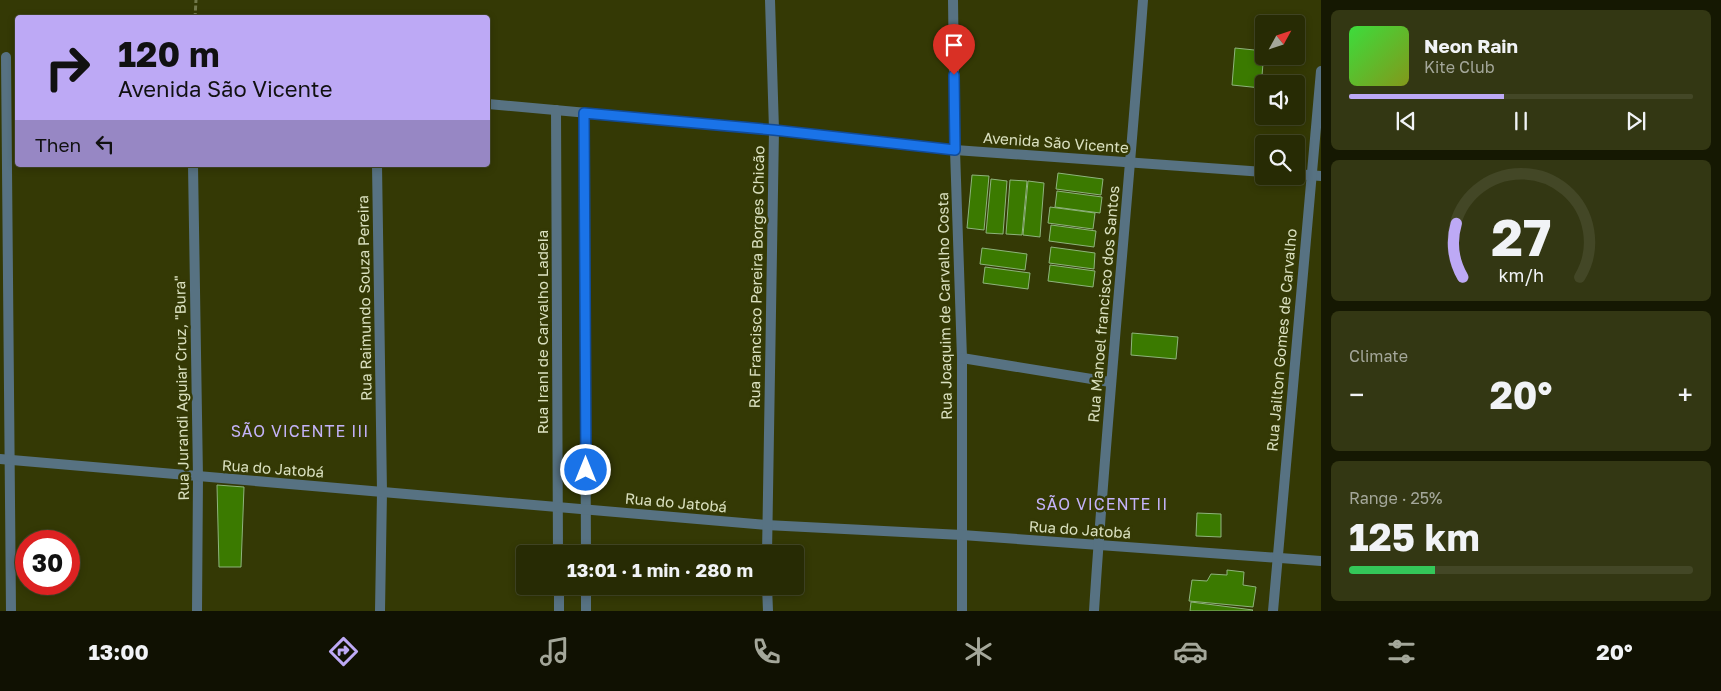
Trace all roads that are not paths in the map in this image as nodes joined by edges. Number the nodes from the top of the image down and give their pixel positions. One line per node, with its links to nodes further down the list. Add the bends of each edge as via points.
1 (770, 0): 9 (street, Rua Francisco Pereira Borges Chicão)
2 (953, 0): 10 (street, Rua Joaquim de Carvalho Costa)
3 (1143, 0): 11 (street, Rua Manoel francisco dos Santos)
4 (3, 57): 18 (street)
5 (1321, 72): 15 (street, Rua Jailton Gomes de Carvalho)
6 (490, 104): 7 (street, Avenida São Vicente)
7 (556, 110): 8 (street, Avenida São Vicente); 21 (street, Rua Irani de Carvalho Ladeia)
8 (584, 113): 9 (street, Avenida São Vicente); 22 (street)
9 (774, 130): 10 (street, Avenida São Vicente); 23 (street, Rua Francisco Pereira Borges Chicão)
10 (955, 150): 11 (street, Avenida São Vicente); 16 (street, Rua Joaquim de Carvalho Costa)
11 (1131, 163): 14 (street, Avenida São Vicente); 17 (street, Rua Manoel francisco dos Santos)
12 (193, 167): 19 (street, Rua Jurandi Aguiar Cruz, "Bura")
13 (377, 167): 20 (street, Rua Raimundo Souza Pereira)
14 (1255, 171)
15 (1316, 175): 29 (street, Rua Jailton Gomes de Carvalho)
16 (962, 358): 17 (street); 24 (street, Rua Joaquim de Carvalho Costa)
17 (1110, 382): 28 (street, Rua Manoel francisco dos Santos)
18 (5, 459): 19 (street, Rua do Jatobá); 34 (street)
19 (198, 477): 20 (street, Rua do Jatobá); 35 (street, Rua Jurandi Aguiar Cruz, "Bura")
20 (382, 492): 21 (street, Rua do Jatobá); 36 (street, Rua Raimundo Souza Pereira)
21 (557, 508): 22 (street, Rua do Jatobá); 25 (street, Rua Irani de Carvalho Ladeia)
22 (586, 510): 23 (street, Rua do Jatobá); 26 (street)
23 (766, 525): 24 (street, Rua do Jatobá); 27 (street, Rua Francisco Pereira Borges Chicão)
24 (962, 535): 28 (street, Rua do Jatobá); 40 (street, Rua Joaquim de Carvalho Costa)
25 (558, 545)
26 (586, 545)
27 (767, 545)
28 (1098, 546): 29 (street, Rua do Jatobá); 41 (street, Rua Manoel francisco dos Santos)
29 (1277, 558): 30 (street, Rua do Jatobá); 42 (street, Rua Jailton Gomes de Carvalho)
30 (1321, 561)
31 (559, 595): 37 (street)
32 (586, 595): 38 (street)
33 (767, 595): 39 (street)
34 (11, 611)
35 (197, 611)
36 (380, 611)
37 (559, 611)
38 (586, 611)
39 (768, 611)
40 (962, 611)
41 (1094, 611)
42 (1273, 611)

